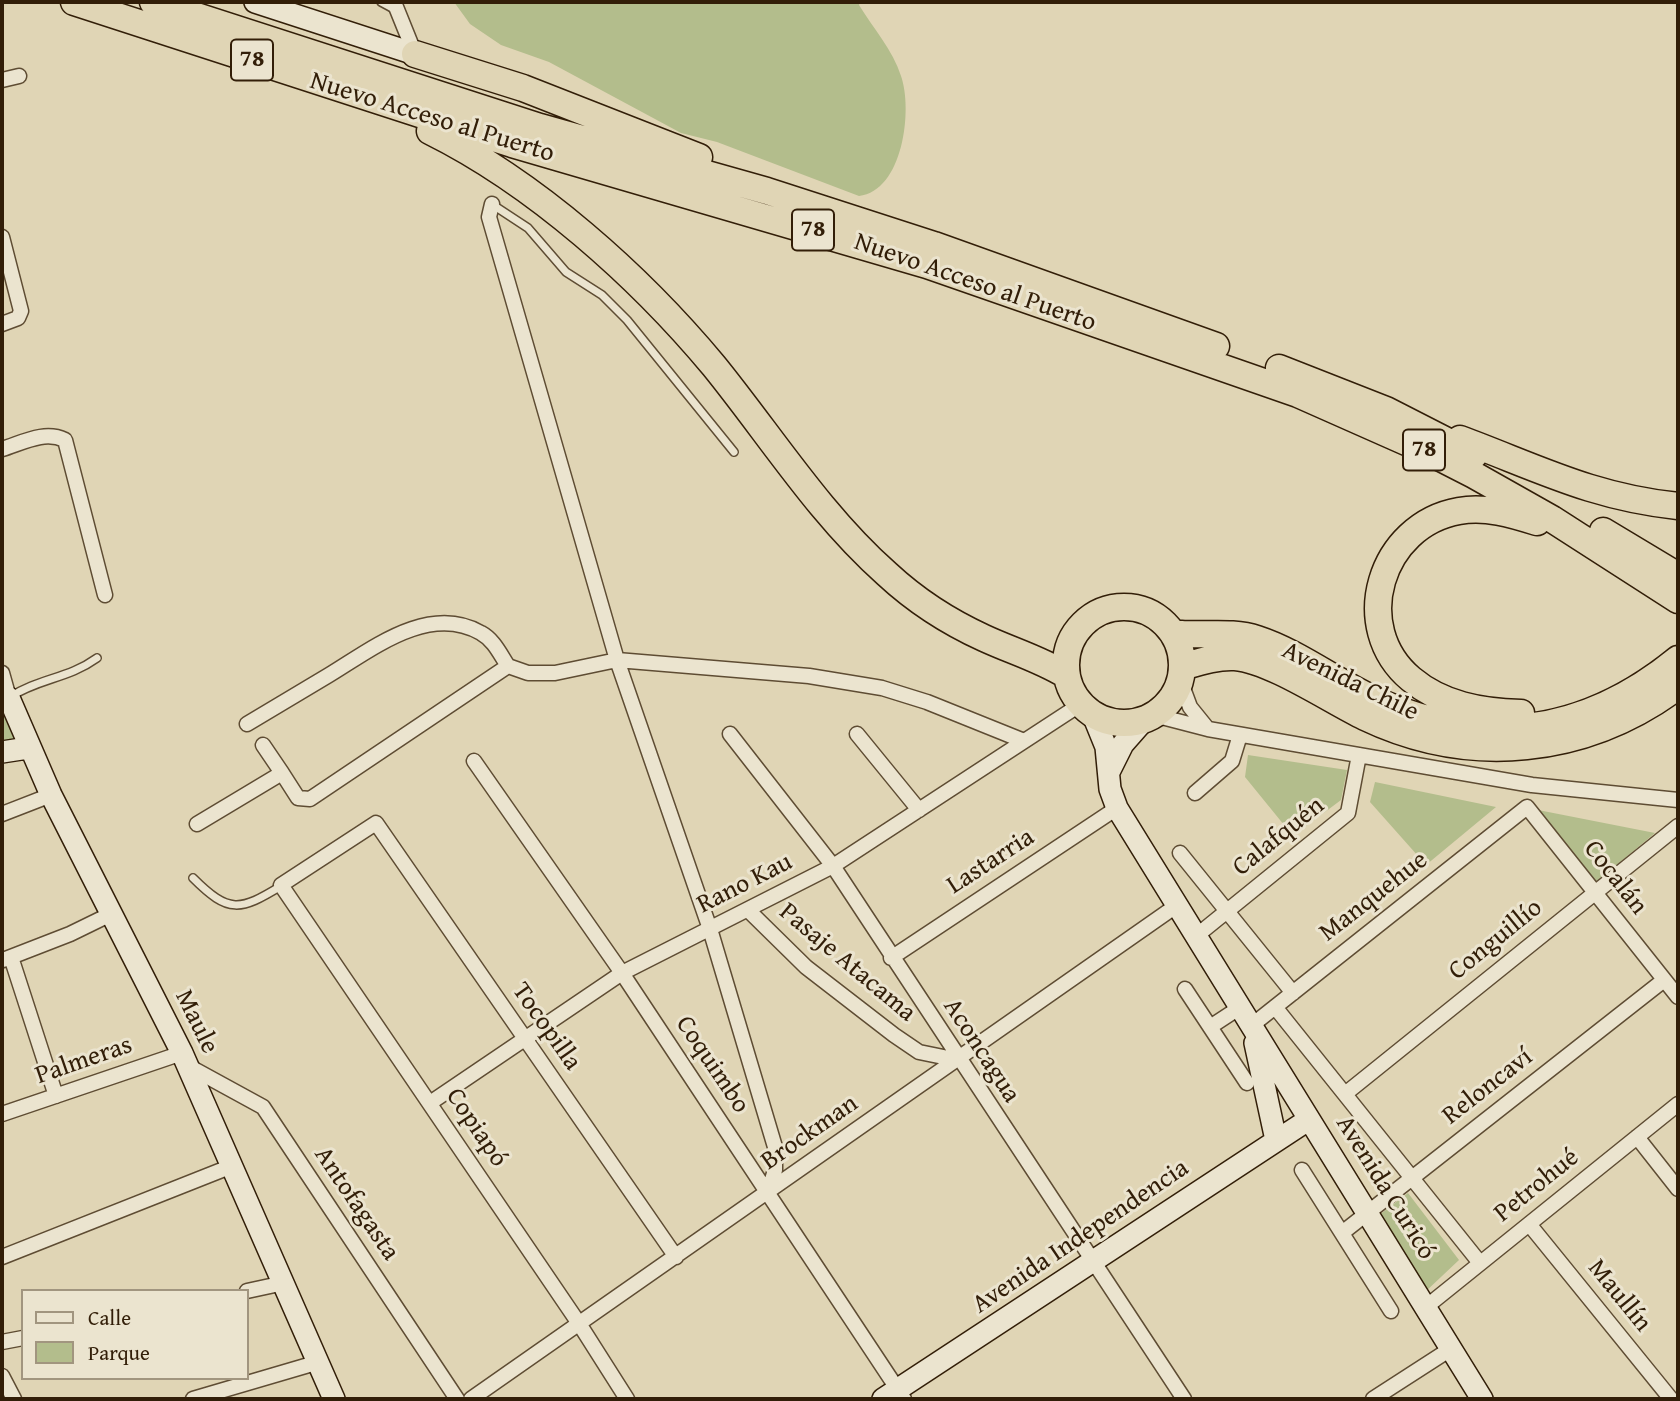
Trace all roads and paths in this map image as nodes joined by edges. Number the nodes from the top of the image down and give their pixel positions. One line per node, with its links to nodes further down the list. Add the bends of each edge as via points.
1 (74, 2): 9 (highway, Nuevo Acceso al Puerto / 78)
2 (153, 2): 10 (highway, Nuevo Acceso al Puerto / 78, via 540,127)
3 (255, 2): 6 (main road)
4 (381, 2): 5 (lane)
5 (396, 6): 6 (street)
6 (415, 54): 10 (highway, via 598,116 695,155)
7 (19, 76): 8 (street)
8 (2, 80)
9 (366, 98): 18 (highway, Nuevo Acceso al Puerto / 78, via 914,261 1255,378 1429,452 1519,499); 29 (highway, via 481,159 564,220 633,280 713,366 843,530 888,576 961,626)
10 (767, 191): 14 (highway, Nuevo Acceso al Puerto / 78, via 934,245 1303,377)
11 (492, 204): 16 (lane, via 528,228 566,272 602,295 627,320); 24 (street, via 489,217)
12 (2, 237): 13 (street, via 22,311 18,318)
13 (2, 324)
14 (1419, 426): 17 (highway, via 1575,485); 19 (highway, Nuevo Acceso al Puerto / 78)
15 (2, 449): 20 (street, via 43,436 65,440)
16 (734, 452)
17 (1678, 506)
18 (1584, 540): 21 (highway, Nuevo Acceso al Puerto / 78); 32 (highway, via 1504,512 1458,511 1439,517 1418,528 1388,560 1381,581 1378,622 1382,642 1394,662 1442,698 1490,712)
19 (1678, 576)
20 (105, 595)
21 (1678, 600)
22 (1173, 633): 28 (highway); 29 (highway, via 1141,609 1102,610 1080,625 1073,636); 32 (highway, Avenida Chile, via 1256,639 1389,706 1448,724 1487,729 1537,727)
23 (97, 658): 30 (lane, via 77,673 26,686)
24 (617, 660): 25 (street, via 555,673 528,673); 39 (street, via 809,676 882,688); 67 (street)
25 (508, 666): 34 (street, via 482,633 458,624 432,624 377,645); 46 (street, via 310,799 298,799)
26 (1674, 671): 28 (highway, Avenida Chile, via 1630,717 1597,732 1555,743 1492,749 1428,740 1387,726 1247,659 1217,658); 32 (highway, Avenida Chile)
27 (2, 673): 30 (street, Maule)
28 (1181, 673): 33 (highway, via 1170,701); 35 (street, via 1190,707)
29 (1066, 675): 31 (highway)
30 (5, 699): 41 (main road, Maule)
31 (1087, 710): 33 (highway, via 1119,723); 39 (street, Rano Kau); 45 (main road, Avenida Curicó, via 1105,747)
32 (1594, 712)
33 (1149, 717): 35 (street); 45 (main road, via 1123,744)
34 (247, 724)
35 (1208, 729): 38 (street)
36 (730, 734): 59 (street, Aconcagua)
37 (857, 734): 53 (street)
38 (1240, 734): 43 (street); 48 (street, via 1232,761)
39 (1024, 741): 53 (street, Rano Kau)
40 (263, 745): 46 (street)
41 (28, 748): 42 (main road); 49 (main road, Maule)
42 (2, 752)
43 (1359, 755): 47 (street); 65 (street, Calafquén, via 1348,813)
44 (474, 761): 71 (street, Coquimbo)
45 (1110, 772): 52 (main road, Avenida Curicó, via 1110,789)
46 (282, 773): 56 (street)
47 (1532, 785): 50 (street); 51 (street)
48 (1195, 793)
49 (51, 795): 54 (street); 66 (main road, Maule)
50 (1672, 799): 55 (street)
51 (1527, 807): 62 (street, Cocalán); 74 (street, Manquehue)
52 (1118, 808): 63 (main road, Avenida Curicó); 70 (street, Lastarria)
53 (919, 810): 59 (street, Rano Kau)
54 (2, 814)
55 (1678, 816)
56 (197, 824)
57 (1678, 825): 62 (street, Conguillío)
58 (1180, 853): 65 (street)
59 (833, 866): 64 (street, Rano Kau); 70 (street, Aconcagua)
60 (193, 878): 61 (lane, via 209,895 236,907 251,904)
61 (281, 886): 80 (street, Tocopilla, via 376,822); 86 (street, Copiapó)
62 (1595, 893): 72 (street, Cocalán); 84 (street, Conguillío)
63 (1177, 906): 68 (main road, Avenida Curicó); 82 (street, Brockman)
64 (748, 910): 67 (street, Rano Kau); 82 (street, Pasaje Atacama, via 806,967 894,1035 919,1052)
65 (1227, 911): 68 (street, Calafquén); 74 (street)
66 (111, 914): 69 (street); 81 (main road, Maule)
67 (710, 929): 71 (street, Rano Kau); 96 (street, via 775,1147)
68 (1195, 937): 77 (main road, Avenida Curicó)
69 (6, 958): 85 (street)
70 (891, 958): 82 (street, Aconcagua)
71 (622, 973): 80 (street, Rano Kau); 96 (street, Coquimbo)
72 (1664, 980): 75 (street, Cocalán); 94 (street, Reloncaví)
73 (1185, 989): 79 (street)
74 (1293, 993): 76 (street, Manquehue)
75 (1678, 997)
76 (1275, 1007): 78 (street, Manquehue); 84 (street, Avenida Curicó)
77 (1239, 1008): 78 (main road, Avenida Curicó); 79 (street)
78 (1251, 1026): 89 (main road, Avenida Curicó); 91 (main road)
79 (1210, 1027): 83 (street)
80 (525, 1040): 86 (street, Rano Kau); 101 (street, Tocopilla)
81 (184, 1059): 85 (street, Palmeras); 92 (main road, Maule); 118 (street, Antofagasta, via 263,1107)
82 (958, 1060): 96 (street, Brockman); 102 (street, Aconcagua)
83 (1247, 1083)
84 (1345, 1094): 94 (street, Avenida Curicó)
85 (56, 1096): 88 (street, Palmeras)
86 (430, 1104): 108 (street, Copiapó)
87 (1678, 1104): 90 (street, Petrohué)
88 (2, 1114)
89 (1308, 1120): 91 (main road, Avenida Independencia); 97 (main road, Avenida Curicó)
90 (1637, 1137): 95 (street); 98 (street, Petrohué)
91 (1276, 1140): 102 (main road, Avenida Independencia)
92 (232, 1167): 100 (street); 104 (main road, Maule)
93 (1302, 1170): 99 (street)
94 (1412, 1178): 97 (street, Reloncaví); 103 (street, Avenida Curicó)
95 (1678, 1187)
96 (768, 1193): 101 (street, Brockman); 114 (street, Coquimbo)
97 (1368, 1213): 99 (street, Reloncaví); 106 (main road, Avenida Curicó)
98 (1529, 1224): 103 (street, Petrohué); 124 (street, Maullín)
99 (1342, 1233): 107 (street)
100 (2, 1257)
101 (676, 1258): 108 (street, Brockman)
102 (1093, 1263): 114 (main road, Avenida Independencia); 121 (street, Aconcagua)
103 (1480, 1263): 106 (street, Petrohué)
104 (284, 1283): 105 (street); 112 (main road, Maule)
105 (248, 1291)
106 (1426, 1307): 111 (main road, Avenida Curicó)
107 (1391, 1311)
108 (580, 1325): 119 (street, Brockman); 120 (street, Copiapó)
109 (21, 1338): 110 (street)
110 (2, 1342)
111 (1452, 1348): 122 (street); 123 (main road, Avenida Curicó)
112 (319, 1362): 116 (street); 117 (main road, Maule)
113 (2, 1376): 115 (street)
114 (895, 1396)
115 (14, 1399)
116 (193, 1399)
117 (334, 1399)
118 (457, 1399)
119 (471, 1399)
120 (627, 1399)
121 (1184, 1399)
122 (1373, 1399)
123 (1482, 1399)
124 (1671, 1399)

